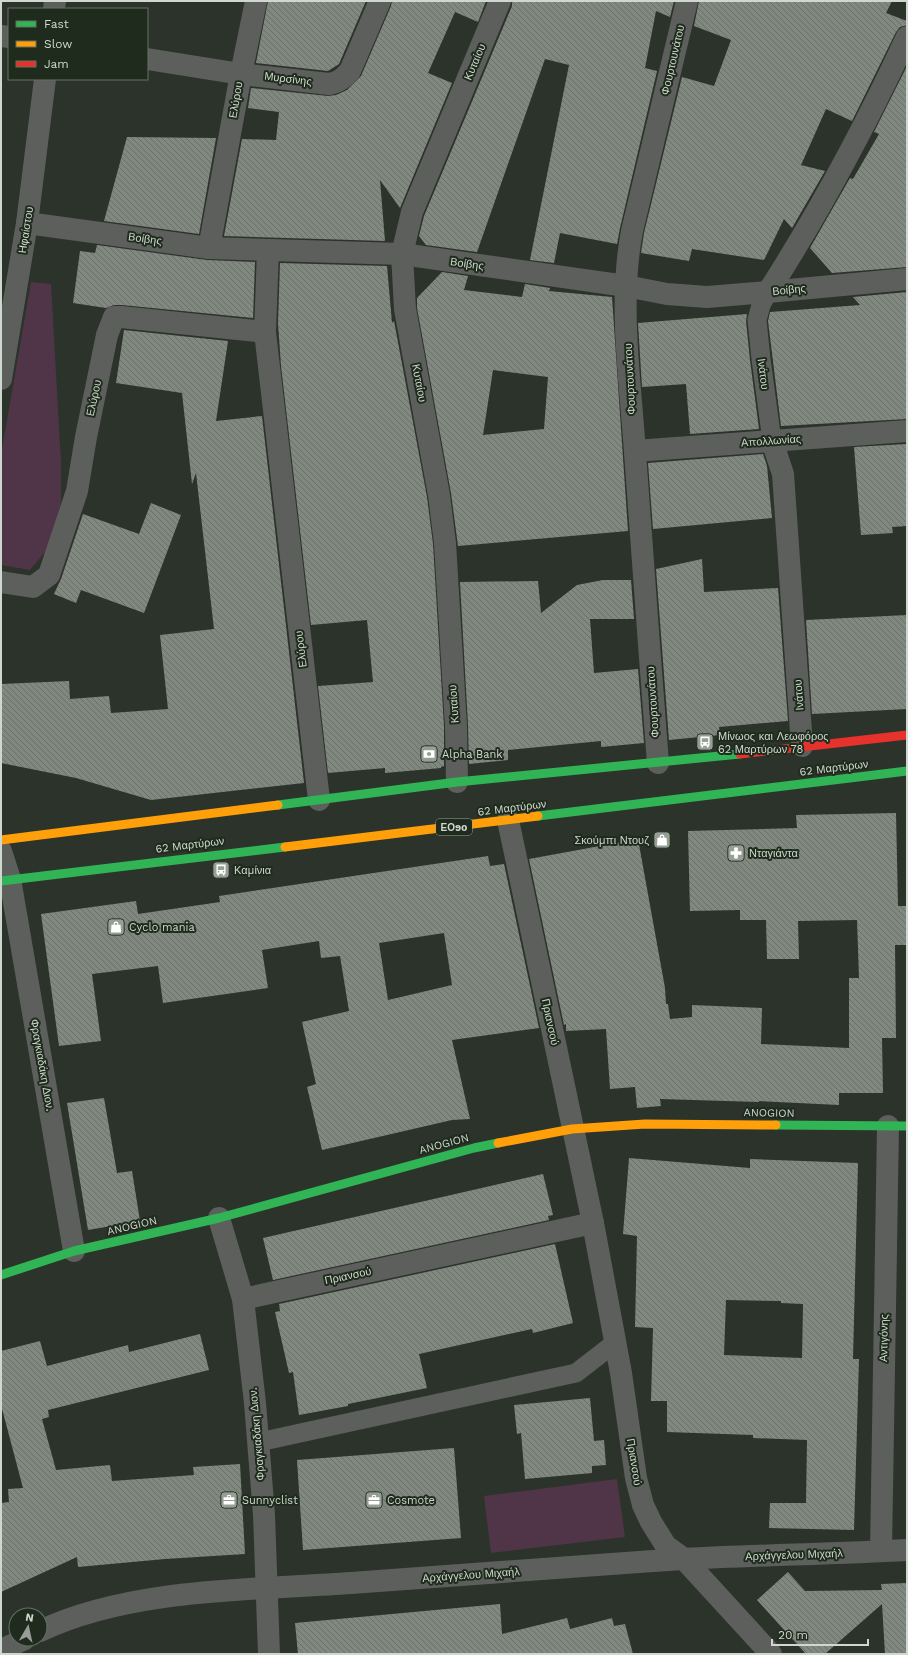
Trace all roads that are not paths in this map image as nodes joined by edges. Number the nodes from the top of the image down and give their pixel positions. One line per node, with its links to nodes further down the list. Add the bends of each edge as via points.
1 (256, 1): 7 (street, Ελύρου)
2 (380, 1): 7 (street, Μυρσίνης, via 350,70 345,77 336,82 329,84)
3 (500, 1): 12 (street, Κυταίου, via 412,212)
4 (687, 1): 14 (street, Φουρτουνάτου, via 632,231)
5 (907, 37): 15 (street, Ινάτου, via 829,190)
6 (148, 59): 7 (street, Μυρσίνης)
7 (241, 74): 10 (street, Ελύρου)
8 (45, 80): 9 (street, Ηφαίστου)
9 (27, 223): 10 (street, Βοίβης); 17 (street, Ηφαίστου)
10 (209, 248): 11 (street, Βοίβης)
11 (268, 250): 12 (street, Βοίβης); 16 (street, Ελύρου)
12 (402, 254): 14 (street, Βοίβης); 26 (street, Κυταίου, via 405,309 439,495 445,542)
13 (907, 279): 15 (street, Βοίβης)
14 (626, 286): 15 (street, Βοίβης, via 667,294 707,297); 20 (street, Φουρτουνάτου)
15 (768, 292): 19 (lane, Ινάτου, via 757,320)
16 (265, 332): 21 (street, Ελύρου, via 114,317 110,324 86,437 78,491 49,575 33,587); 27 (street, Ελύρου)
17 (1, 379)
18 (907, 431): 19 (street, Απολλωνίας)
19 (772, 441): 20 (street, Απολλωνίας); 23 (street, Ινάτου, via 783,474)
20 (634, 451): 24 (street, Φουρτουνάτου)
21 (1, 582)
22 (907, 735): 23 (main road)
23 (802, 746): 24 (main road)
24 (658, 763): 26 (main road)
25 (907, 771): 28 (main road, 62 Μαρτύρων / ΕΟ90)
26 (457, 782): 27 (main road)
27 (319, 800): 29 (main road)
28 (508, 820): 31 (main road, 62 Μαρτύρων / ΕΟ90); 33 (street, Πριανσού)
29 (1, 840)
30 (1, 851): 31 (street, Φραγκιαδάκη Διον.)
31 (5, 880): 36 (street, Φραγκιαδάκη Διον.)
32 (897, 1126): 33 (main road, ANOGION, via 652,1124); 42 (street, Αντιγόνης)
33 (572, 1129): 34 (main road, ANOGION, via 474,1148); 35 (street, Πριανσού)
34 (219, 1218): 36 (main road, ANOGION); 38 (street, Φραγκιαδάκη Διον.)
35 (593, 1223): 38 (street, Πριανσού); 39 (street, Πριανσού)
36 (74, 1251): 37 (main road, ANOGION)
37 (1, 1275)
38 (243, 1299): 40 (street, Φραγκιαδάκη Διον.)
39 (616, 1342): 40 (lane, via 576,1373); 43 (street, Πριανσού, via 636,1478 643,1505 666,1546)
40 (259, 1442): 44 (street, Φραγκιαδάκη Διον.)
41 (907, 1550): 42 (street, Αρχάγγελου Μιχαήλ)
42 (881, 1551): 43 (street, Αρχάγγελου Μιχαήλ)
43 (684, 1559): 44 (street, Αρχάγγελου Μιχαήλ); 47 (street, Πριανσού)
44 (267, 1589): 45 (street, Αρχάγγελου Μιχαήλ, via 224,1591 138,1602 86,1614); 46 (street, Φραγκιαδάκη Διον.)
45 (48, 1627)
46 (269, 1654)
47 (771, 1654)

